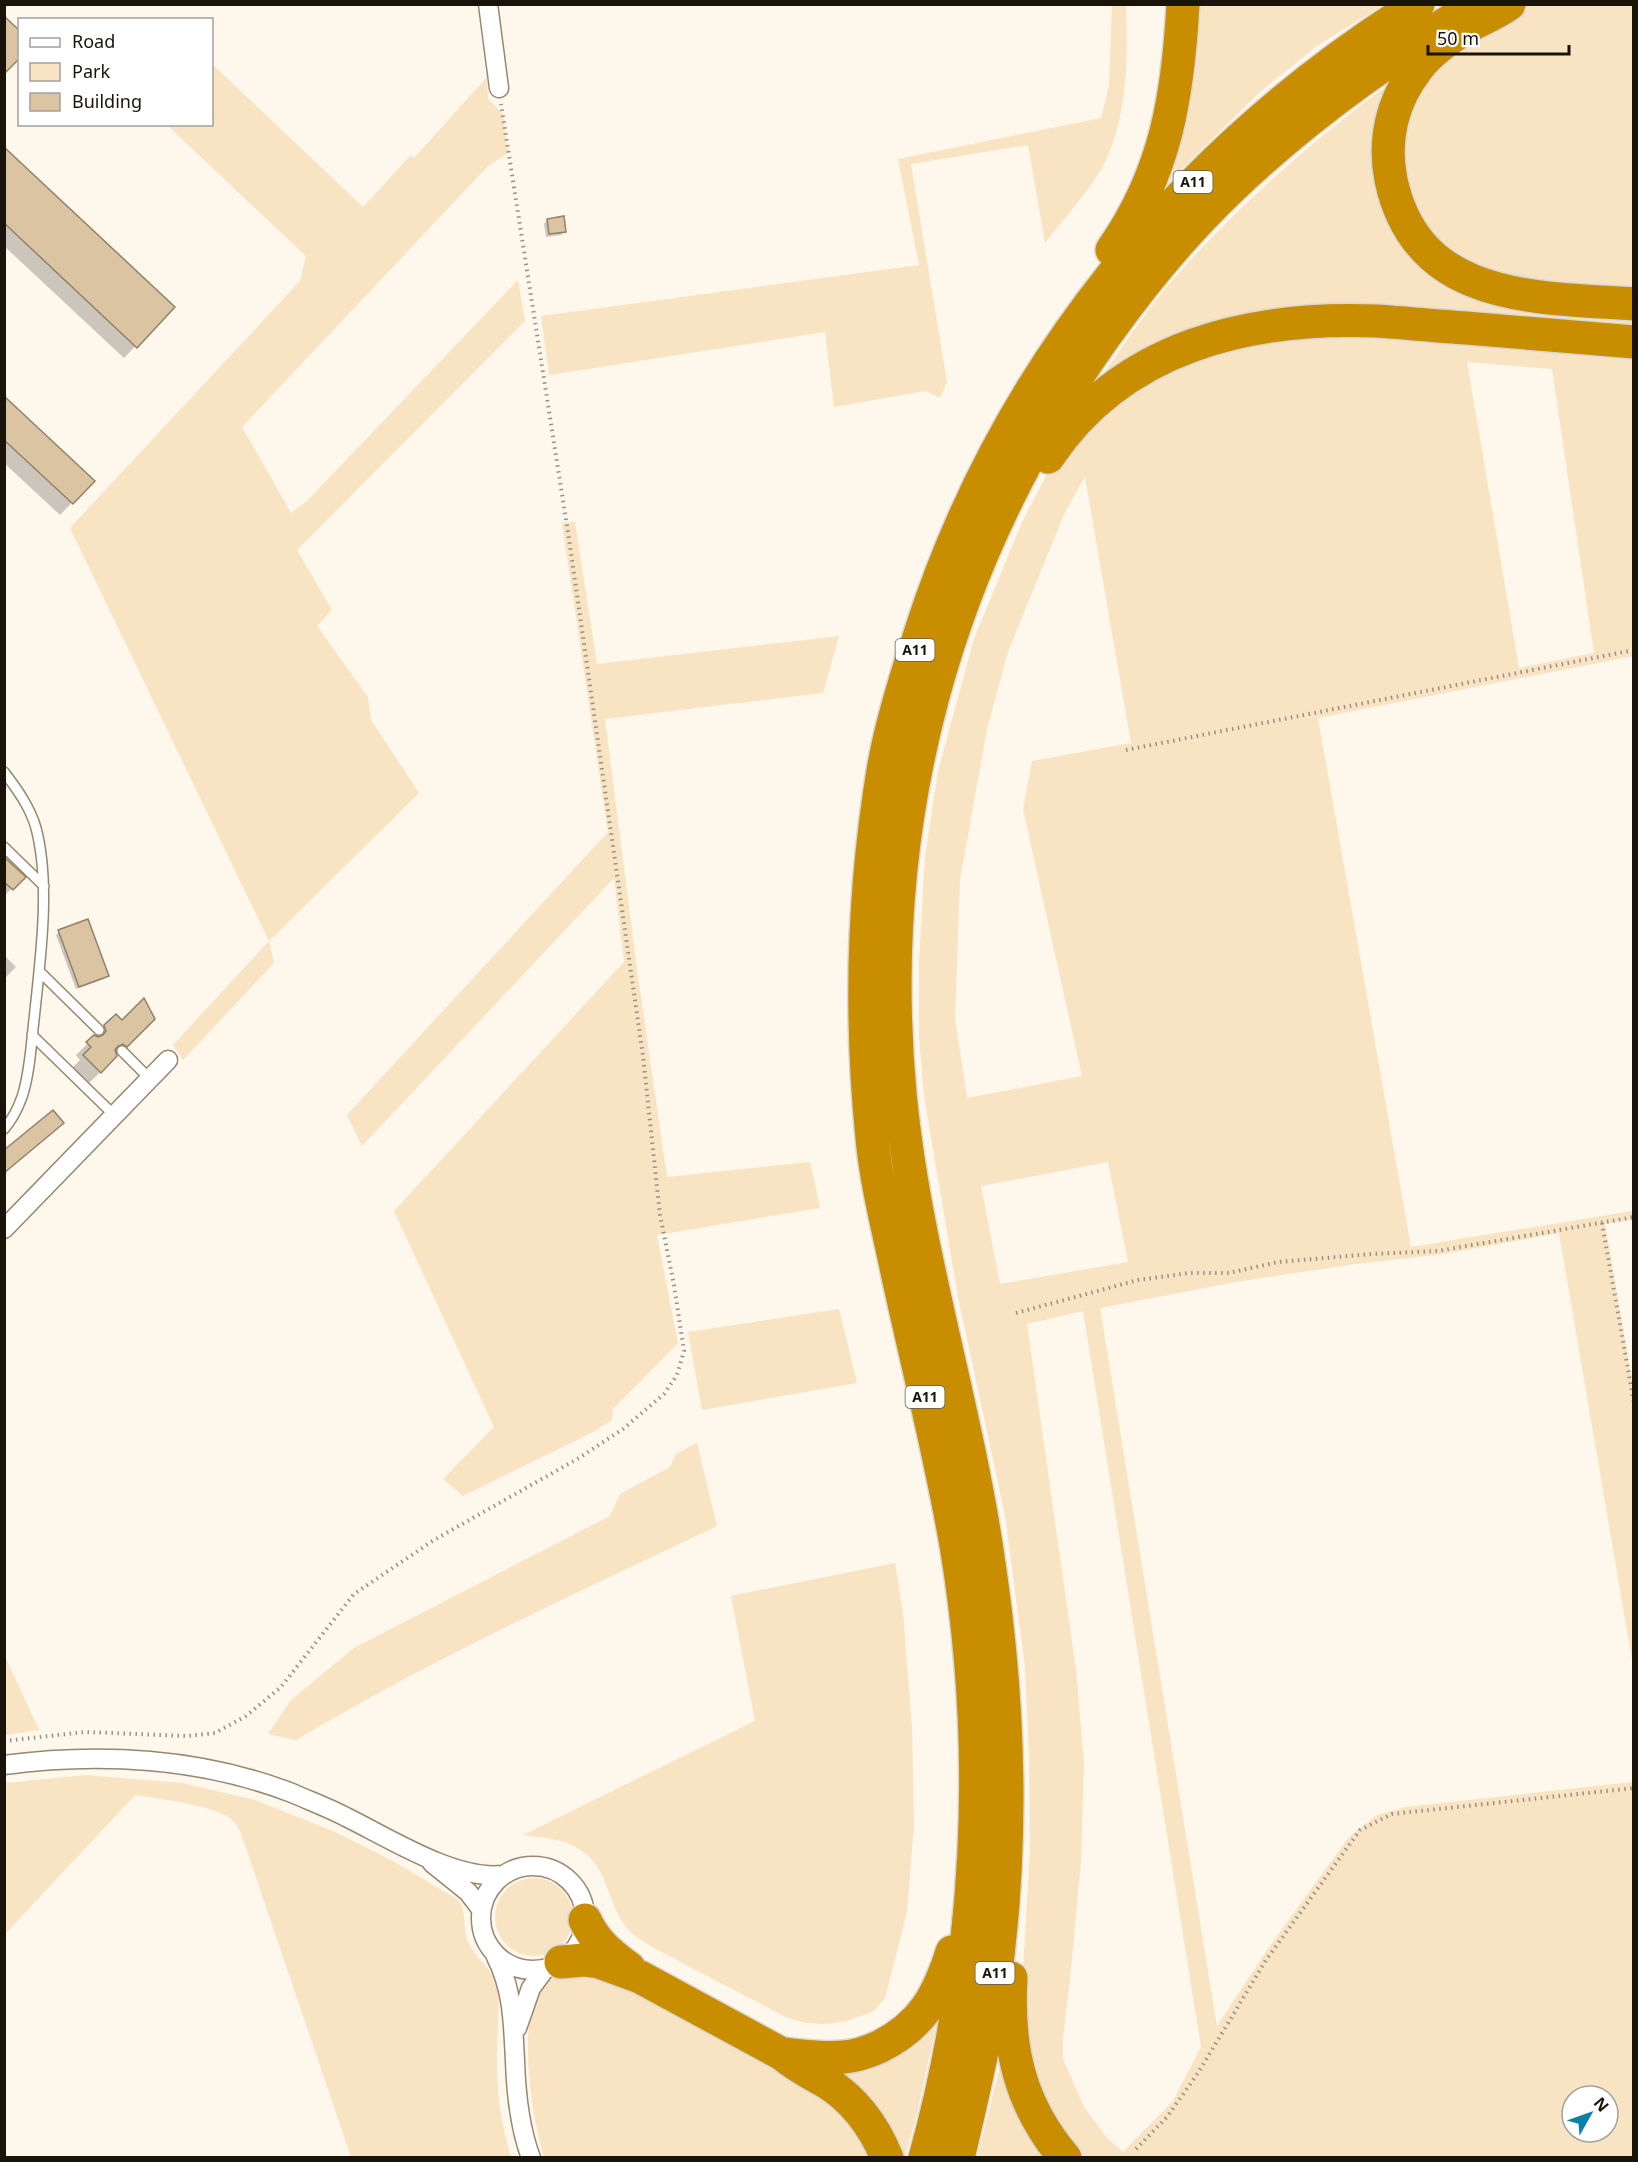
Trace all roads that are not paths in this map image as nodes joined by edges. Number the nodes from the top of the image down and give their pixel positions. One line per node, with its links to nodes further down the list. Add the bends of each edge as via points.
1 (488, 4): 6 (street)
2 (1183, 4): 9 (highway, via 1177,85 1154,172 1124,232 1028,369)
3 (1418, 4): 9 (highway, A11, via 1308,80 1200,175 1100,290)
4 (1478, 4): 10 (highway, A11, via 1369,73 1267,155 1160,264 1058,405 1004,504)
5 (1509, 4): 7 (highway, via 1443,44 1417,69 1404,90 1390,123 1388,148 1401,213 1429,254 1467,280 1523,296)
6 (499, 88)
7 (1634, 304)
8 (1634, 342): 10 (highway, via 1374,321 1274,326 1182,348 1128,375 1060,439 1026,495 988,571)
9 (1020, 411): 27 (highway, A11, via 969,506 943,569 911,662 883,765 867,906 864,994 872,1142 954,1535 969,1641 976,1754)
10 (964, 596): 24 (highway, A11, via 935,689 912,788 898,883 895,1036 912,1186 989,1560 1002,1666)
11 (4, 772): 13 (lane, via 36,826)
12 (4, 847): 13 (lane)
13 (44, 886): 14 (lane)
14 (39, 971): 15 (lane); 16 (lane)
15 (99, 1030)
16 (32, 1035): 20 (lane); 21 (lane, via 22,1096)
17 (122, 1052): 19 (lane)
18 (168, 1060): 19 (street)
19 (150, 1079): 20 (street)
20 (114, 1115): 22 (street)
21 (4, 1129)
22 (4, 1230)
23 (4, 1765): 25 (street, via 61,1759 154,1761 232,1775 333,1811)
24 (1007, 1785): 38 (highway, A11, via 993,1992); 39 (highway, via 1019,1854 1011,2038 1023,2088 1037,2117)
25 (426, 1858): 26 (street, via 479,1875); 28 (street, via 468,1892)
26 (502, 1875): 28 (street, via 492,1884); 29 (street, via 533,1866 549,1868 564,1876 576,1888)
27 (973, 1889): 34 (highway, via 943,1980 928,2008 909,2028 870,2051 846,2057); 37 (highway, A11, via 953,2042)
28 (481, 1909): 30 (street, via 483,1933)
29 (585, 1920): 31 (street, via 574,1951); 32 (highway, via 605,1950)
30 (495, 1955): 31 (street, via 527,1971); 33 (street, via 510,1995)
31 (553, 1966): 32 (highway, via 584,1960); 33 (street, via 531,1988)
32 (640, 1977): 34 (highway)
33 (515, 2036): 35 (street, via 519,2106)
34 (782, 2054): 36 (highway, via 862,2112)
35 (531, 2157)
36 (887, 2157)
37 (926, 2157)
38 (958, 2157)
39 (1065, 2157)

